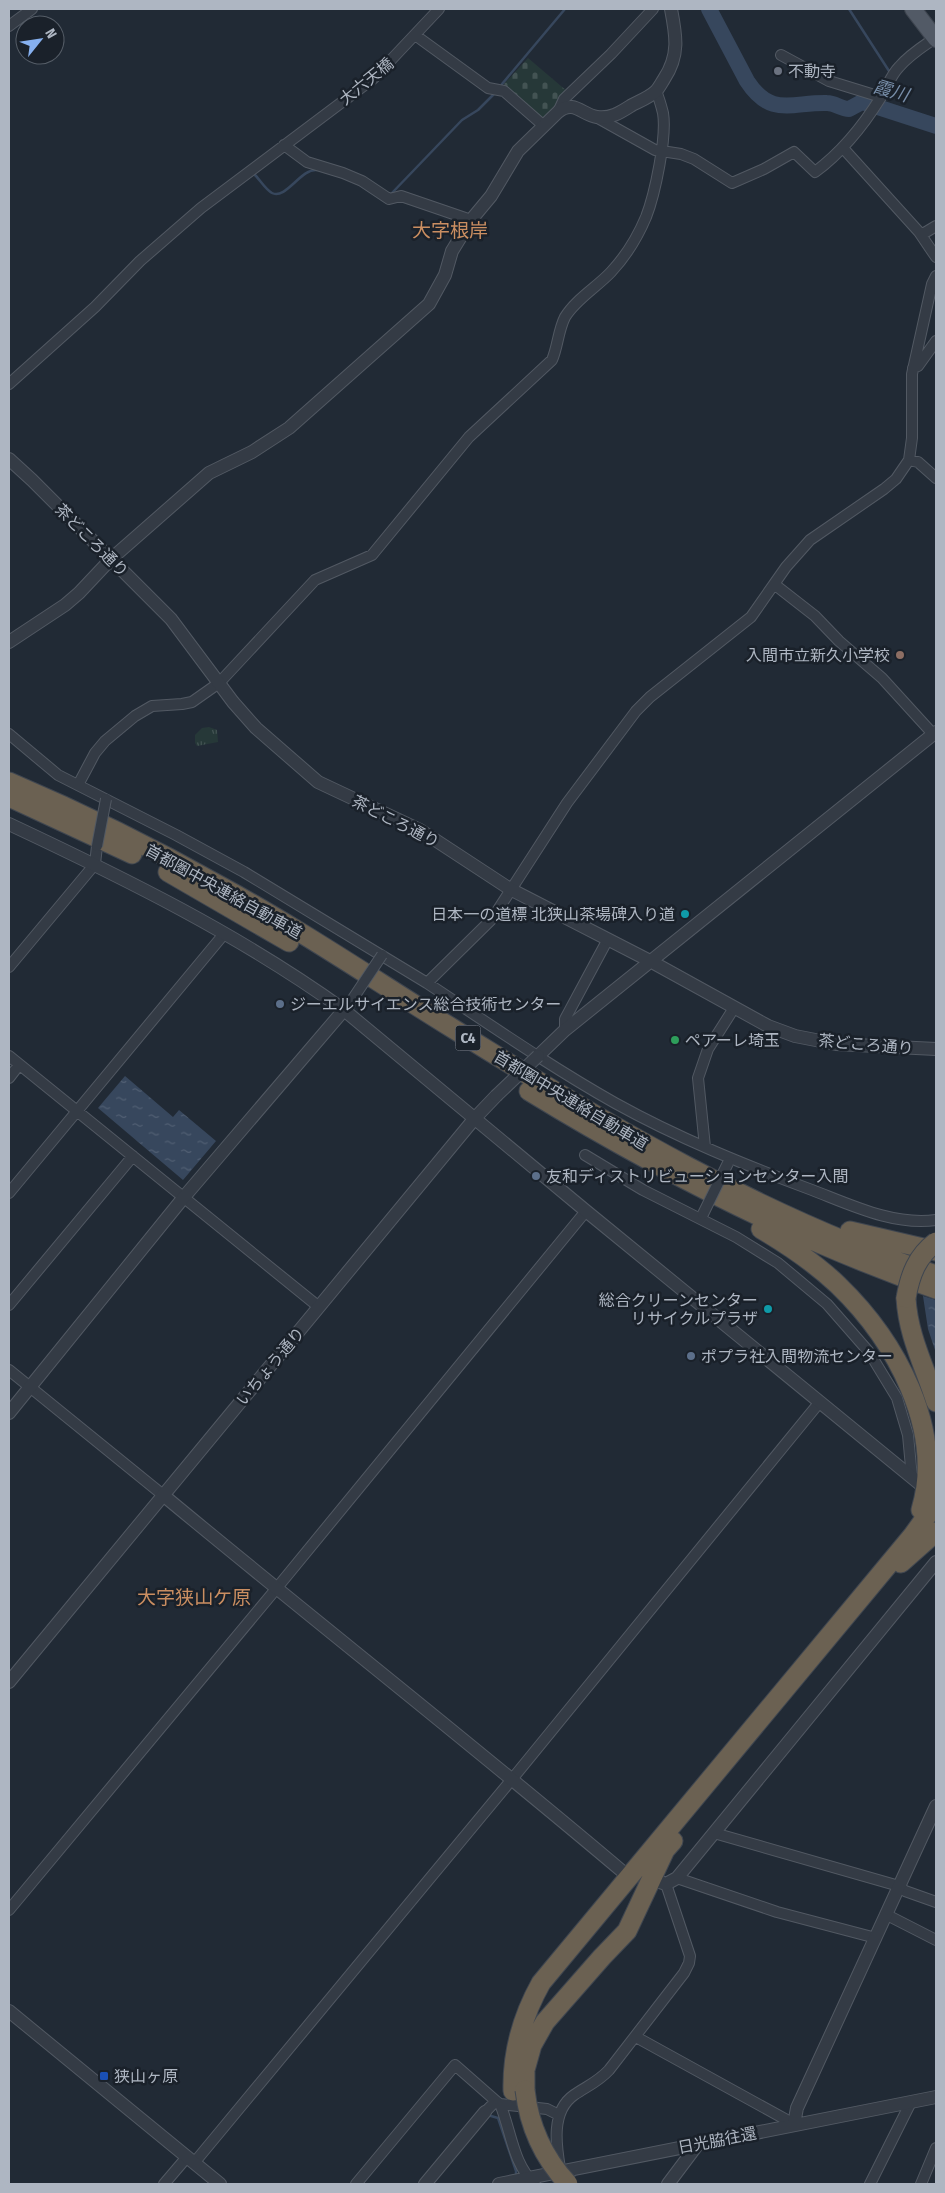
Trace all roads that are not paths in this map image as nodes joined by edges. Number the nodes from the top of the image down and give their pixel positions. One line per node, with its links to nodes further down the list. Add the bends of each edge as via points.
1 (32, 9): 6 (street)
2 (439, 9): 7 (street, 大六天橋)
3 (653, 9): 12 (street, via 564,99)
4 (671, 9): 10 (street, via 677,49 672,67)
5 (913, 9): 8 (main road)
6 (9, 26)
7 (415, 35): 14 (street, via 488,88 504,92); 15 (street, 大六天橋, via 374,78)
8 (936, 39): 11 (street, via 914,52 897,68)
9 (781, 55): 11 (street, via 829,81)
10 (656, 91): 13 (street, via 618,114); 17 (street, via 663,114)
11 (880, 98): 16 (street)
12 (558, 112): 13 (street, via 564,107 572,107); 14 (street)
13 (595, 117): 17 (street)
14 (544, 126): 18 (street, via 518,151 491,196)
15 (284, 145): 18 (street, via 307,162 343,172 389,199 401,196); 25 (street, 大六天橋, via 170,234)
16 (843, 148): 17 (street, via 815,172 794,152 732,183 694,159); 20 (street)
17 (661, 151): 32 (street, via 646,217 637,235 610,273 565,317 552,360 470,437 372,555 316,580)
18 (471, 220): 29 (street, via 452,251 437,292 407,325 288,428 252,452 209,473)
19 (936, 226): 20 (street)
20 (921, 235): 21 (street)
21 (936, 257)
22 (936, 276): 24 (street)
23 (936, 340): 24 (street)
24 (914, 368): 27 (street)
25 (9, 384)
26 (9, 459): 29 (street, 茶どころ通り)
27 (909, 460): 28 (street, via 918,462); 30 (street, via 896,479 884,489 810,540)
28 (936, 478)
29 (111, 559): 31 (street, via 65,605); 32 (street, 茶どころ通り, via 171,618)
30 (774, 584): 33 (street, via 815,616 882,678); 41 (street, via 751,617 636,711 567,803)
31 (9, 642)
32 (220, 684): 36 (street, via 192,702 152,706 135,716 105,741); 41 (street, 茶どころ通り, via 256,728 318,782 420,830)
33 (935, 733): 45 (street, いちょう通り)
34 (9, 734): 36 (street, via 58,775)
35 (9, 782): 60 (highway, 首都圏中央連絡自動車道 / C4, via 96,821 224,888)
36 (78, 785): 38 (street)
37 (9, 796): 59 (highway, 首都圏中央連絡自動車道 / C4, via 144,859 216,899)
38 (106, 799): 40 (street, bridge); 44 (street, via 244,872)
39 (9, 824): 40 (street)
40 (96, 864): 42 (street); 46 (street)
41 (510, 889): 43 (street, 茶どころ通り); 47 (street, via 492,920)
42 (224, 934): 48 (street); 56 (street)
43 (608, 939): 45 (street, 茶どころ通り); 50 (street, via 565,1019)
44 (382, 955): 47 (street); 48 (street, bridge)
45 (652, 962): 49 (street, 茶どころ通り); 50 (street, いちょう通り)
46 (9, 967)
47 (427, 983): 53 (street)
48 (347, 1006): 57 (street); 65 (street)
49 (734, 1008): 51 (street, 茶どころ通り, via 768,1026 836,1044); 58 (street, via 708,1049 698,1078)
50 (566, 1030): 53 (street, いちょう通り)
51 (936, 1049)
52 (9, 1056): 54 (street)
53 (538, 1056): 57 (street, いちょう通り, bridge); 58 (street, via 616,1104)
54 (19, 1065): 55 (street); 56 (street)
55 (9, 1078)
56 (77, 1110): 62 (street); 64 (street)
57 (476, 1118): 66 (street); 74 (street, いちょう通り)
58 (705, 1147): 63 (street)
59 (627, 1149): 72 (highway, 首都圏中央連絡自動車道 / C4, via 728,1203 840,1253); 85 (highway, via 786,1244 838,1285 868,1318 907,1382 926,1440 928,1480)
60 (655, 1150): 70 (highway, via 782,1208 840,1228); 71 (highway, 首都圏中央連絡自動車道 / C4, via 776,1210)
61 (585, 1155): 67 (street, via 644,1190)
62 (133, 1156): 65 (street); 73 (street)
63 (729, 1161): 67 (street, bridge); 68 (street, via 864,1210 908,1220)
64 (9, 1194)
65 (184, 1197): 74 (street); 76 (street)
66 (586, 1212): 77 (street); 88 (street)
67 (702, 1217): 80 (street, via 778,1263 826,1304 869,1352 897,1398)
68 (936, 1220)
69 (936, 1242): 78 (highway, bridge, via 916,1264 906,1298 913,1341)
70 (936, 1251)
71 (936, 1275)
72 (936, 1289)
73 (9, 1305)
74 (319, 1307): 82 (street, いちょう通り)
75 (9, 1370): 76 (street)
76 (29, 1387): 79 (street); 82 (street)
77 (819, 1402): 80 (street); 90 (street)
78 (936, 1402)
79 (9, 1413)
80 (916, 1481)
81 (936, 1494): 85 (highway, via 931,1510)
82 (163, 1495): 88 (street); 89 (street, いちょう通り)
83 (936, 1513): 87 (highway)
84 (936, 1532): 87 (highway)
85 (913, 1535): 103 (highway, via 541,1983 518,2039)
86 (936, 1562): 92 (street)
87 (888, 1574): 103 (highway, via 665,1850 627,1931 545,2022 532,2045 525,2070)
88 (276, 1589): 90 (street); 97 (street)
89 (9, 1682)
90 (513, 1778): 93 (street); 111 (street)
91 (936, 1806): 95 (street)
92 (714, 1833): 94 (street); 95 (street)
93 (623, 1872)
94 (668, 1881): 99 (street); 102 (street, via 688,1948 689,1963)
95 (899, 1886): 96 (street); 98 (street)
96 (936, 1902)
97 (9, 1910)
98 (887, 1915): 99 (street); 100 (street)
99 (876, 1938): 108 (street, via 797,2108)
100 (936, 1940)
101 (9, 2011): 111 (street)
102 (636, 2037): 107 (street, via 598,2082 573,2095); 108 (street)
103 (509, 2097): 106 (street); 107 (street); 112 (highway, via 527,2147); 113 (street, via 516,2154); 116 (street, via 455,2065)
104 (936, 2097): 105 (street, 日光脇往還)
105 (911, 2102): 108 (street, 日光脇往還); 120 (street)
106 (484, 2112): 117 (street)
107 (559, 2115): 112 (street, via 556,2132)
108 (794, 2124): 109 (street, 日光脇往還)
109 (698, 2144): 112 (street, 日光脇往還); 119 (street)
110 (936, 2148): 121 (street)
111 (190, 2160): 114 (street); 115 (street)
112 (559, 2180): 113 (street, 日光脇往還)
113 (532, 2181): 118 (street, 日光脇往還)
114 (164, 2184)
115 (220, 2184)
116 (356, 2184)
117 (425, 2184)
118 (499, 2184)
119 (668, 2184)
120 (870, 2184)
121 (921, 2184)

